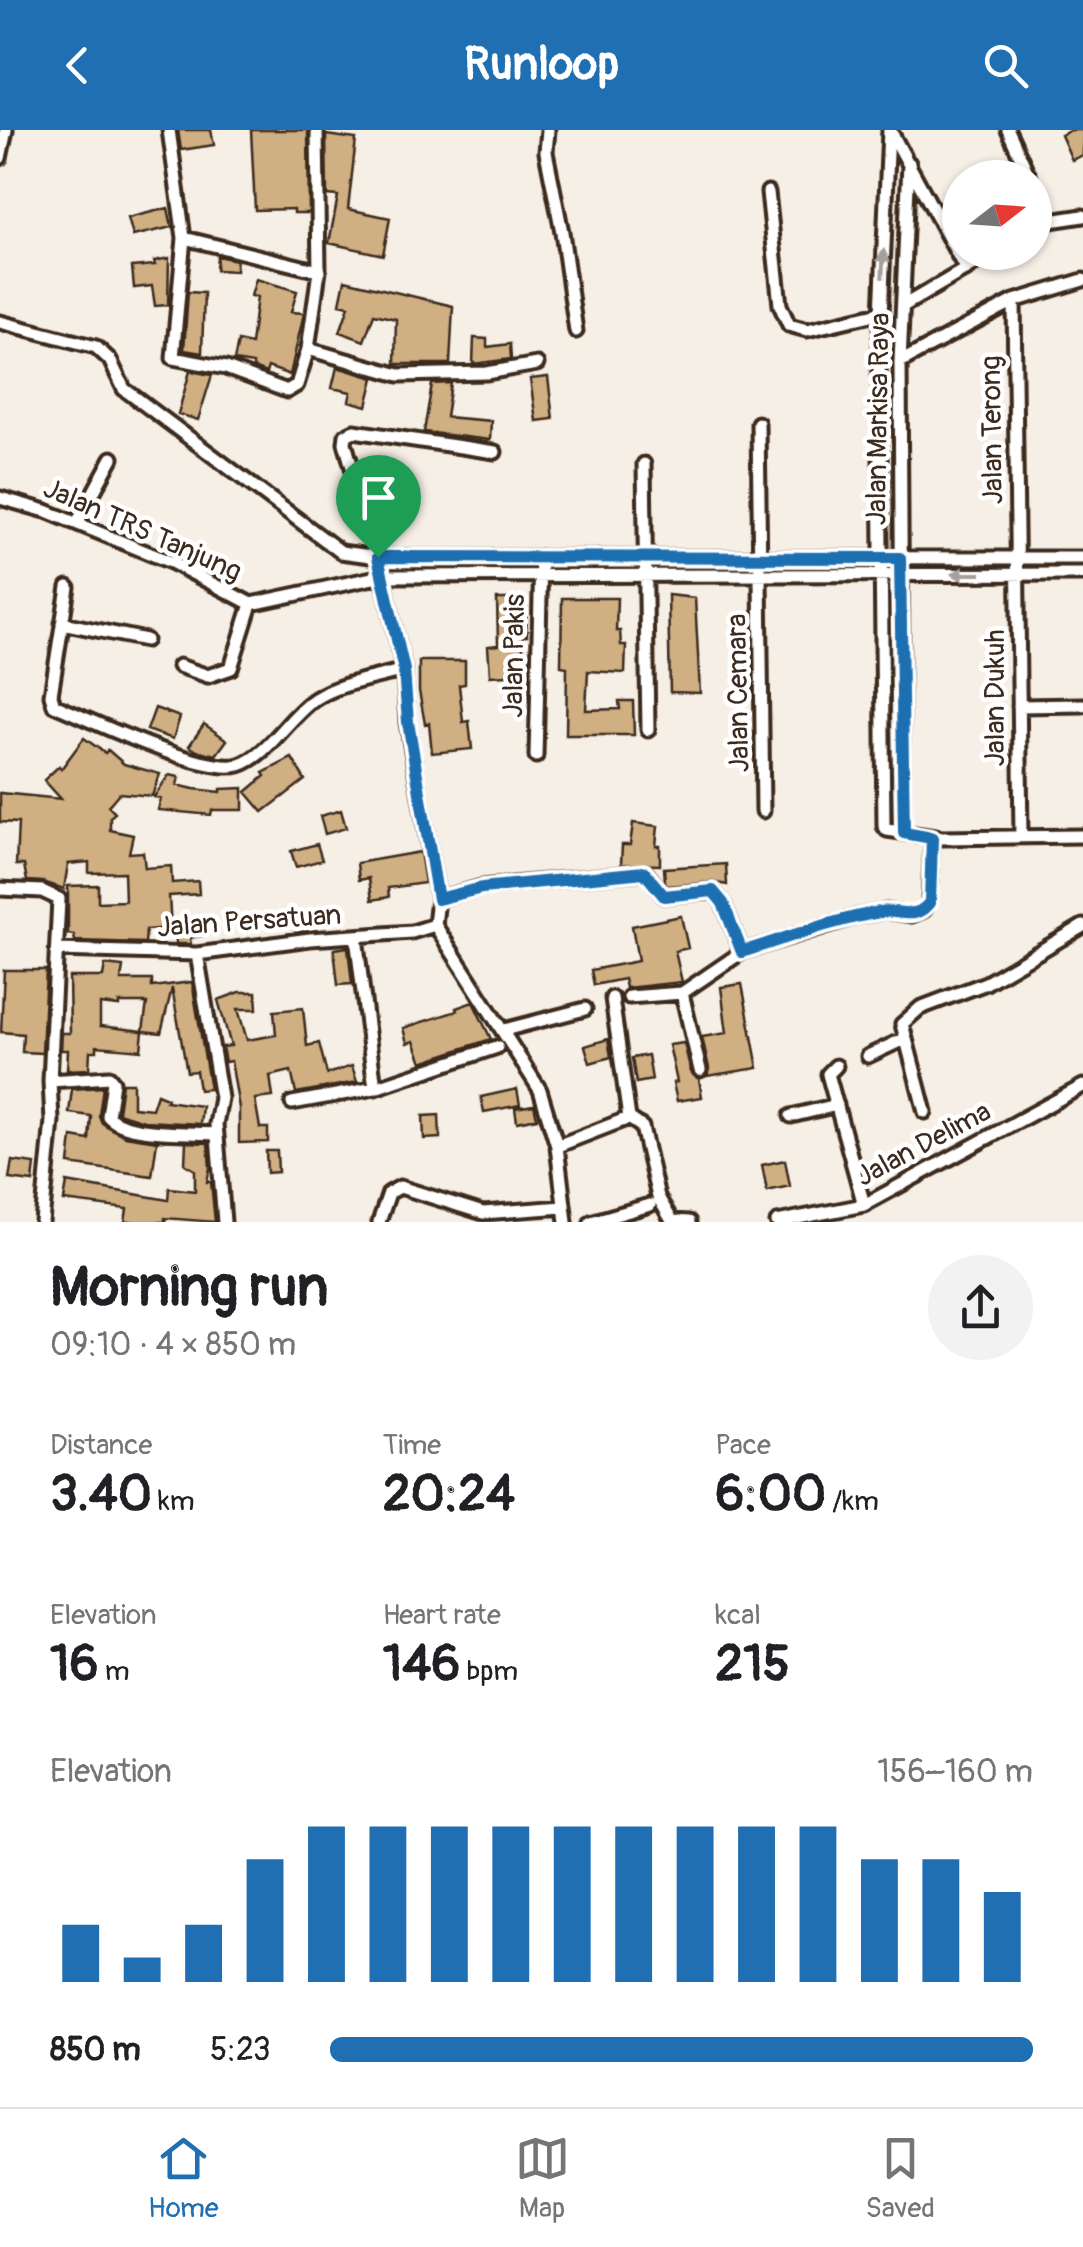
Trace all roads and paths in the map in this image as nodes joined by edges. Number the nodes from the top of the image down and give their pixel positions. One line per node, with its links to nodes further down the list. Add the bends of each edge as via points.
1 (6, 130): 7 (street)
2 (169, 130): 14 (street)
3 (317, 130): 16 (street)
4 (548, 130): 22 (street, via 546,152)
5 (890, 130): 9 (street, Jalan Markisa Raya); 20 (street, Jalan Markisa Raya, one-way to 5)
6 (1008, 130): 8 (street)
7 (0, 158)
8 (1022, 160)
9 (909, 163): 13 (street); 19 (street, Jalan Markisa Raya)
10 (768, 192): 20 (street, via 780,305 789,326 806,330)
11 (1083, 216): 12 (street)
12 (1052, 221)
13 (942, 225)
14 (184, 238): 16 (street); 23 (street, via 173,358 226,368 288,391 297,385)
15 (966, 270): 19 (street)
16 (319, 271): 23 (street)
17 (1083, 280): 18 (street)
18 (1014, 301): 24 (street); 38 (street, Jalan Terong)
19 (903, 306): 24 (street, Jalan Markisa Raya)
20 (880, 313): 36 (street, Jalan Markisa Raya)
21 (0, 322): 32 (street, via 96,347 124,389 328,544)
22 (576, 330)
23 (308, 348): 25 (street, via 399,374 487,373)
24 (900, 362): 37 (street, Jalan Markisa Raya)
25 (538, 364)
26 (758, 423): 35 (street, Jalan Cemara)
27 (495, 452): 32 (street, via 346,435)
28 (112, 458): 31 (street)
29 (644, 464): 34 (street)
30 (0, 498): 31 (street, Jalan TRS Tanjung)
31 (77, 523): 49 (street, Jalan TRS Tanjung)
32 (378, 557): 33 (street); 47 (street)
33 (541, 557): 34 (street); 45 (street, Jalan Pakis)
34 (645, 557): 35 (street); 46 (street)
35 (760, 558): 36 (street); 40 (street, Jalan Cemara)
36 (880, 558): 37 (street); 41 (street, Jalan Markisa Raya)
37 (900, 558): 38 (street); 42 (street, Jalan Markisa Raya)
38 (1019, 558): 39 (street); 43 (street, Jalan Dukuh)
39 (1083, 558)
40 (760, 574): 41 (street, Jalan TRS Tanjung); 46 (street, Jalan TRS Tanjung); 58 (street, Jalan Cemara)
41 (880, 574): 42 (street, Jalan TRS Tanjung); 59 (street, Jalan Markisa Raya, via 884,826)
42 (900, 574): 43 (street, Jalan TRS Tanjung, one-way to 42); 59 (street, Jalan Markisa Raya)
43 (1018, 574): 44 (street, Jalan TRS Tanjung); 55 (street, Jalan Dukuh)
44 (1083, 574)
45 (540, 575): 46 (street, Jalan TRS Tanjung); 47 (street, Jalan TRS Tanjung); 57 (street, Jalan Pakis)
46 (646, 575): 56 (street)
47 (382, 576): 49 (street, Jalan TRS Tanjung); 53 (street)
48 (68, 587): 50 (street)
49 (251, 604): 52 (street, via 231,668 208,676)
50 (62, 622): 51 (street); 53 (street, via 54,705 151,745 228,766 242,764 314,699)
51 (146, 640)
52 (178, 666)
53 (404, 670): 64 (street)
54 (1083, 705): 55 (street)
55 (1019, 706): 61 (street, Jalan Dukuh)
56 (648, 730)
57 (536, 756)
58 (763, 811)
59 (904, 833): 62 (street)
60 (1083, 836): 61 (street)
61 (1021, 837): 62 (street)
62 (932, 838): 69 (street, via 930,902 924,910 855,917)
63 (0, 888): 68 (street, via 59,898)
64 (438, 899): 65 (street); 69 (street, via 482,888 644,872 664,896 713,891)
65 (434, 925): 67 (street, Jalan Persatuan); 75 (street)
66 (1083, 926): 76 (street, via 986,983 920,1008 902,1024)
67 (356, 937): 70 (street, Jalan Persatuan); 83 (street)
68 (58, 950): 70 (street, Jalan Persatuan); 81 (street)
69 (742, 952): 71 (street)
70 (197, 954): 89 (street, via 221,1098)
71 (682, 993): 72 (street); 80 (street)
72 (629, 997)
73 (612, 998): 88 (street)
74 (585, 1010): 75 (street)
75 (504, 1030): 90 (street, via 540,1090)
76 (904, 1039): 78 (street); 86 (street)
77 (497, 1047): 83 (street)
78 (868, 1056)
79 (836, 1066): 85 (street, via 828,1074)
80 (700, 1070)
81 (50, 1080): 89 (street, via 109,1077 108,1116 114,1123); 94 (street)
82 (1083, 1086): 91 (street, Jalan Delima)
83 (375, 1088): 84 (street)
84 (292, 1102)
85 (837, 1105): 87 (street); 91 (street)
86 (925, 1112)
87 (791, 1116)
88 (630, 1118): 90 (street); 99 (street, via 642,1128 658,1198 672,1221)
89 (216, 1134): 95 (street)
90 (557, 1146): 93 (street)
91 (864, 1204): 100 (street, Jalan Delima)
92 (650, 1205): 98 (street)
93 (563, 1207): 96 (street, via 482,1212 400,1187 388,1193); 97 (street)
94 (42, 1222)
95 (224, 1222)
96 (379, 1222)
97 (566, 1222)
98 (591, 1222)
99 (689, 1222)
100 (778, 1222)

